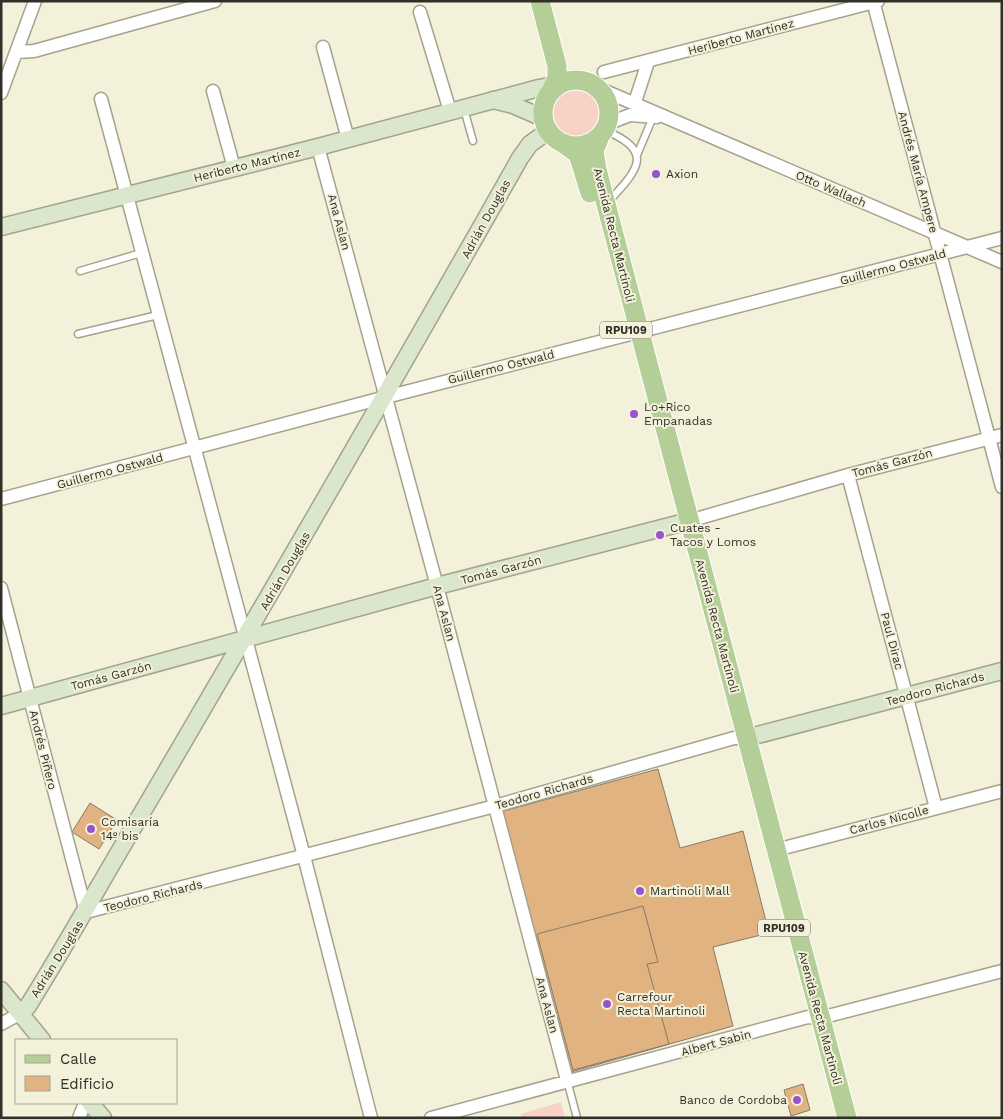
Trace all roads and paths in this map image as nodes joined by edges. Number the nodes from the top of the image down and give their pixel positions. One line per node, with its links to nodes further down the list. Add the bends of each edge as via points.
1 (35, 1): 8 (street)
2 (215, 1): 8 (street, via 34,51)
3 (540, 1): 11 (main road, via 557,66)
4 (552, 1): 10 (main road, RPU109, via 571,66)
5 (875, 2): 9 (street, Heriberto Martínez); 30 (street, Andrés María Ampere)
6 (420, 12): 17 (street)
7 (322, 48): 21 (street)
8 (16, 52): 13 (street)
9 (648, 62): 10 (street, Heriberto Martínez); 16 (street)
10 (596, 81): 11 (main road, via 574,80); 16 (street, Otto Wallach); 20 (main road, RPU109, via 608,108)
11 (555, 87): 15 (street, Heriberto Martínez); 19 (main road, via 544,104)
12 (213, 92): 26 (street)
13 (1, 93)
14 (101, 99): 27 (street)
15 (491, 100): 17 (street, Heriberto Martínez); 19 (street, Heriberto Martínez, via 513,105)
16 (634, 102): 18 (street, Otto Wallach)
17 (457, 109): 21 (street, Heriberto Martínez); 22 (lane)
18 (656, 117): 20 (street, Otto Wallach, via 630,115); 25 (lane); 30 (street, Otto Wallach)
19 (546, 124): 23 (main road, RPU109); 40 (street, Adrián Douglas, via 520,158)
20 (604, 130): 23 (main road, via 587,144); 25 (lane, via 624,138); 28 (main road, Avenida Recta Martinoli / RPU109, via 595,145 594,156)
21 (348, 139): 24 (street, Heriberto Martínez)
22 (473, 141)
23 (564, 144): 39 (main road, Avenida Recta Martinoli / RPU109, via 574,150 580,160)
24 (318, 147): 26 (street, Heriberto Martínez); 40 (street, Ana Aslan)
25 (637, 154): 28 (lane, via 630,178)
26 (234, 168): 27 (street, Heriberto Martínez)
27 (126, 195): 29 (street, Heriberto Martínez); 33 (street)
28 (606, 204): 39 (main road, Avenida Recta Martinoli / RPU109)
29 (1, 227)
30 (934, 233): 32 (street, Otto Wallach); 34 (street, Andrés María Ampere)
31 (1002, 238): 32 (street, Guillermo Ostwald)
32 (968, 247): 34 (street, Guillermo Ostwald); 35 (street, Otto Wallach)
33 (141, 253): 36 (lane); 37 (street)
34 (940, 255): 39 (street, Guillermo Ostwald); 42 (street, Andrés María Ampere)
35 (1002, 262)
36 (80, 271)
37 (158, 315): 38 (lane); 43 (street)
38 (78, 334)
39 (633, 334): 40 (street, Guillermo Ostwald); 47 (main road, Avenida Recta Martinoli / RPU109)
40 (386, 397): 43 (street, Guillermo Ostwald); 48 (street, Ana Aslan); 50 (street, Adrián Douglas)
41 (1002, 435): 42 (street, Tomás Garzón)
42 (989, 438): 44 (street, Tomás Garzón); 45 (street, Andrés María Ampere)
43 (193, 449): 46 (street, Guillermo Ostwald); 50 (street)
44 (848, 475): 47 (street, Tomás Garzón); 52 (street, Paul Dirac)
45 (1002, 487)
46 (1, 499)
47 (683, 522): 48 (street, Tomás Garzón); 55 (main road, Avenida Recta Martinoli / RPU109)
48 (437, 586): 50 (street, Tomás Garzón); 57 (street, Ana Aslan)
49 (1, 588): 53 (street, Andrés Piñero)
50 (245, 639): 53 (street, Tomás Garzón); 60 (street); 61 (street, Adrián Douglas)
51 (1002, 671): 52 (street, Teodoro Richards)
52 (907, 697): 55 (street, Teodoro Richards); 58 (street, Paul Dirac)
53 (30, 698): 54 (street, Tomás Garzón); 61 (street, Andrés Piñero)
54 (1, 706)
55 (740, 738): 57 (street, Teodoro Richards); 59 (main road, Avenida Recta Martinoli / RPU109); 65 (main road, Avenida Recta Martinoli / RPU109)
56 (1002, 790): 58 (street, Carlos Nicolle)
57 (495, 806): 60 (street, Teodoro Richards); 68 (street, Ana Aslan)
58 (936, 808): 59 (street, Carlos Nicolle)
59 (776, 850): 65 (main road, Avenida Recta Martinoli / RPU109)
60 (304, 856): 61 (street, Teodoro Richards); 74 (street)
61 (86, 912): 64 (street, Adrián Douglas, via 28,1006)
62 (1002, 971): 65 (street, Albert Sabin)
63 (1, 990): 64 (street)
64 (21, 1012): 66 (street); 67 (street)
65 (814, 1018): 68 (street, Albert Sabin); 77 (main road, Avenida Recta Martinoli / RPU109); 78 (main road, Avenida Recta Martinoli / RPU109)
66 (1, 1024)
67 (41, 1039)
68 (567, 1080): 71 (street, Albert Sabin); 76 (lane)
69 (85, 1104): 72 (street)
70 (91, 1104): 73 (street)
71 (475, 1112): 75 (street, Albert Sabin)
72 (79, 1118)
73 (103, 1118)
74 (371, 1118)
75 (431, 1118)
76 (577, 1118)
77 (834, 1118)
78 (847, 1118)

